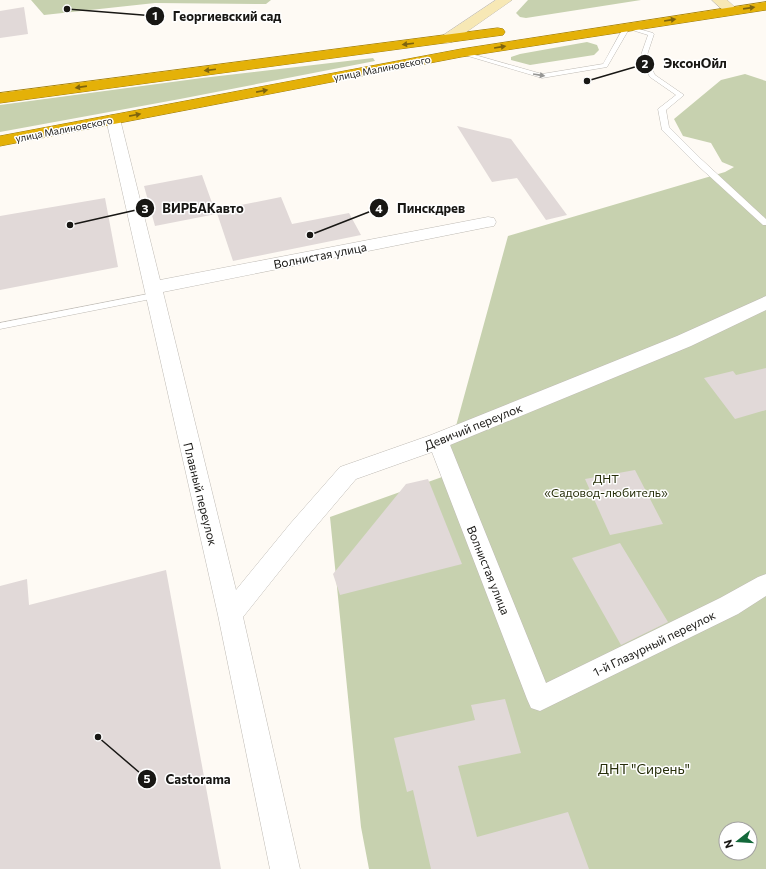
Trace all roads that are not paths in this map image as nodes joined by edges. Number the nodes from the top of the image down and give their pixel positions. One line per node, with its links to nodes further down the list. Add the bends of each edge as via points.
1 (505, 0): 7 (main road)
2 (719, 0): 4 (main road)
3 (766, 6): 4 (highway, улица Малиновского, one-way to 3)
4 (732, 11): 5 (highway, улица Малиновского, one-way to 4)
5 (627, 26): 8 (highway, улица Малиновского, one-way to 5); 8 (lane, one-way to 5, via 542,76 605,66); 13 (lane, via 651,34 643,58 652,76 680,95 662,109 665,128)
6 (509, 30): 7 (highway, улица Малиновского)
7 (447, 39): 9 (highway, улица Малиновского, one-way to 9)
8 (462, 53): 10 (highway, улица Малиновского, one-way to 8)
9 (0, 98)
10 (112, 119): 11 (highway, улица Малиновского); 14 (street, Плавный переулок)
11 (0, 141)
12 (488, 222): 14 (street, Волнистая улица)
13 (766, 224)
14 (152, 292): 16 (lane); 19 (street, Плавный переулок)
15 (766, 302): 17 (street, Девичий переулок, via 684,341)
16 (0, 326)
17 (438, 441): 19 (street, Девичий переулок, via 348,473); 20 (street, Волнистая улица)
18 (766, 584): 20 (street, 1-й Глазурный переулок, via 729,606)
19 (230, 615): 21 (street, Плавный переулок)
20 (540, 699)
21 (285, 869)

